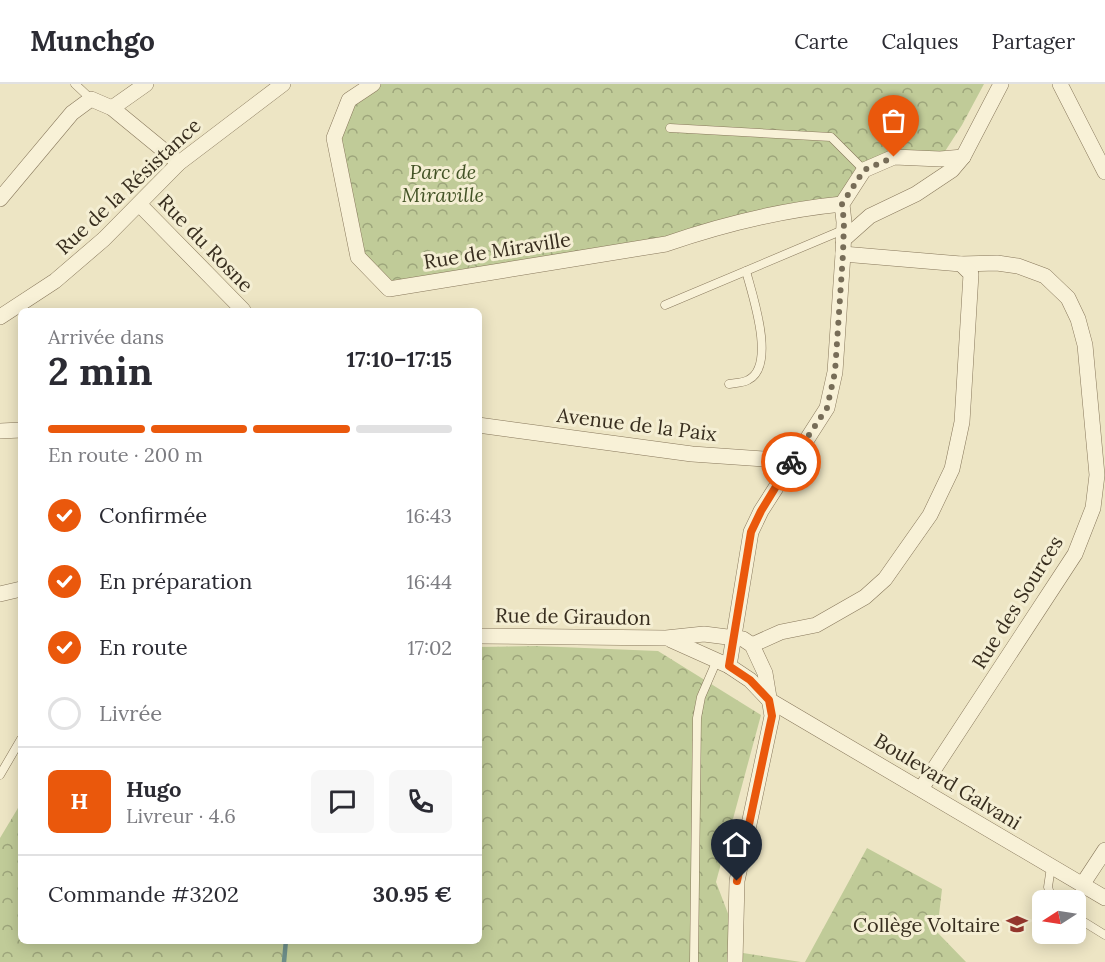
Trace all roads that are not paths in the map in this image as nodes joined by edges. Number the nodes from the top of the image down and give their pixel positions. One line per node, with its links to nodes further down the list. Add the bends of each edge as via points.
1 (75, 84): 7 (lane)
2 (146, 84): 8 (street)
3 (283, 84): 11 (street, Rue de la Résistance)
4 (373, 84): 16 (street, Rue de Miraville, via 349,100 334,138 358,257 388,289 666,244 768,214)
5 (1001, 84): 10 (street)
6 (1060, 84): 13 (street)
7 (91, 99): 8 (street); 14 (street, via 72,113)
8 (112, 108): 11 (street)
9 (670, 128): 12 (lane, via 831,137)
10 (963, 157): 12 (street, via 894,157); 17 (street, via 940,179 870,216)
11 (179, 163): 15 (street, Rue de la Résistance)
12 (864, 170): 16 (street)
13 (1105, 172)
14 (0, 199)
15 (139, 204): 21 (street, Rue du Rosne); 22 (street, Rue de la Résistance, via 55,281)
16 (842, 204): 17 (street)
17 (844, 236): 18 (street, Rue des Sources); 19 (lane); 28 (street, via 835,372 827,408)
18 (962, 264): 24 (street, Rue des Sources, via 1018,266 1044,276 1068,298 1078,320); 34 (street, via 971,274 962,422 952,469 930,515 885,579 865,597 816,625 781,632)
19 (746, 271): 20 (lane); 23 (lane, via 761,328 762,351 755,373 748,380)
20 (665, 304)
21 (241, 308)
22 (0, 317)
23 (729, 384)
24 (1098, 402): 41 (street, Rue des Sources, via 1093,508 1076,554)
25 (482, 426): 28 (street, Avenue de la Paix, via 692,454)
26 (18, 430): 27 (street)
27 (0, 431)
28 (792, 461): 32 (street, via 751,532)
29 (18, 590): 30 (street)
30 (0, 594)
31 (482, 636): 33 (street, Rue de Giraudon)
32 (733, 637): 33 (street, Rue de Giraudon, via 704,634); 34 (street); 35 (street)
33 (666, 638): 35 (street, Rue de Giraudon)
34 (752, 645): 36 (street)
35 (723, 663): 37 (street, Rue de Giraudon); 49 (lane, via 701,697 697,718)
36 (761, 663): 37 (street); 38 (street)
37 (750, 680): 38 (street, Rue de Giraudon)
38 (769, 700): 41 (street, Boulevard Galvani); 50 (street, via 772,716 737,881)
39 (18, 744): 40 (lane)
40 (0, 775)
41 (921, 789): 43 (street, Boulevard Galvani)
42 (1105, 850): 44 (street)
43 (1051, 866): 44 (street, Boulevard Galvani); 45 (lane)
44 (1082, 885): 46 (street, Boulevard Galvani)
45 (1049, 890)
46 (1105, 898)
47 (1086, 923): 48 (lane)
48 (1105, 935)
49 (694, 962)
50 (735, 962)

